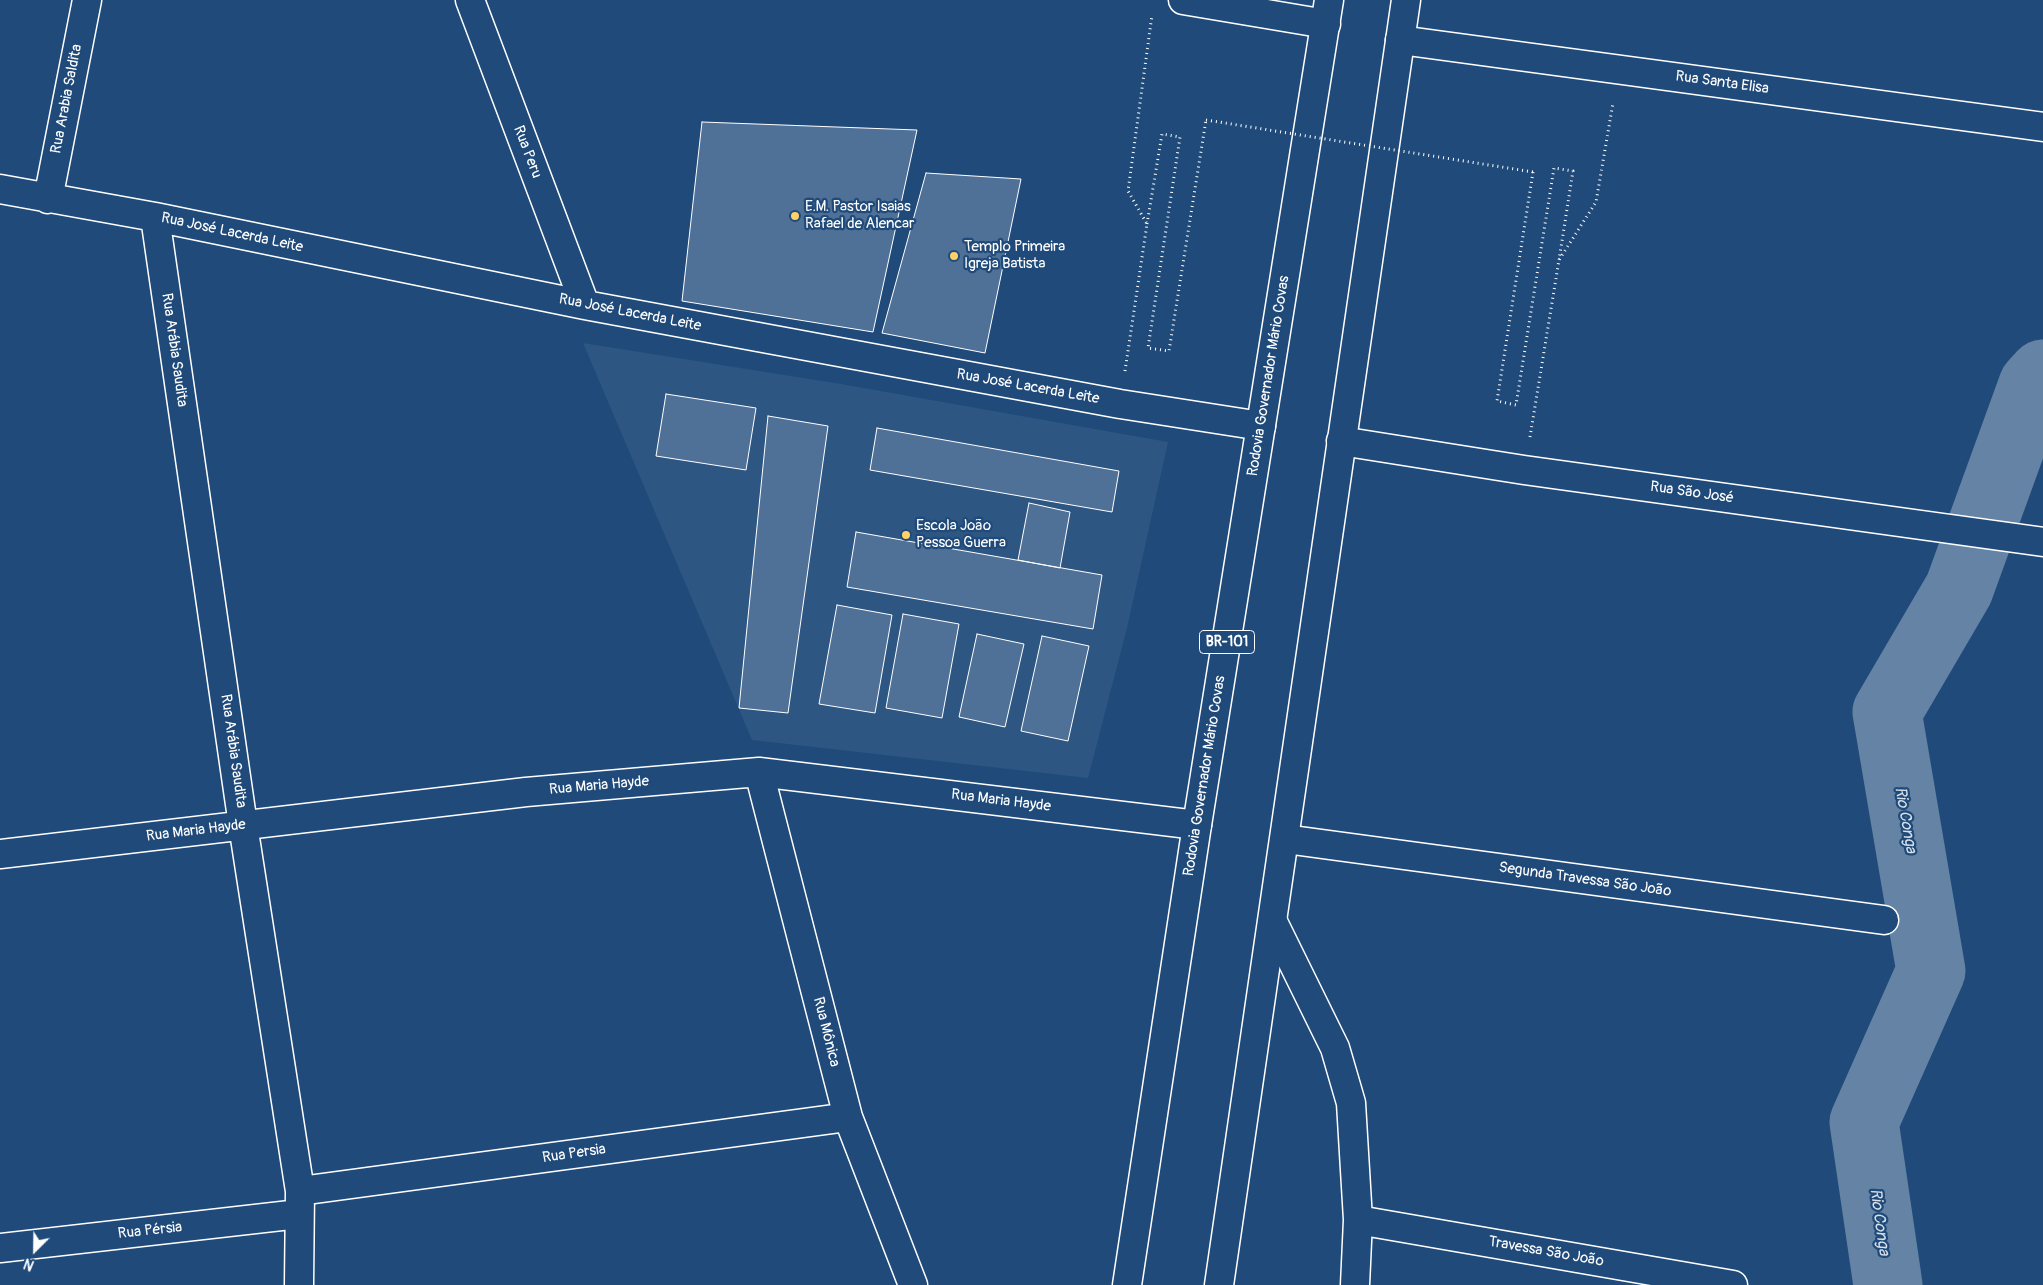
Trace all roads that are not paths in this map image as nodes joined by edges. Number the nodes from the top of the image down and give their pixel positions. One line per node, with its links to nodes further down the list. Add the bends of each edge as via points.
1 (87, 0): 9 (main road, Rua Arabia Saldita)
2 (470, 0): 11 (main road, Rua Peru)
3 (1183, 0): 5 (main road)
4 (1406, 0): 6 (main road)
5 (1327, 12): 12 (main road, Rodovia Governador Mário Covas / BR-101)
6 (1400, 40): 7 (main road, Rua Santa Elisa); 13 (main road)
7 (2043, 127)
8 (0, 189): 9 (main road, Rua José Lacerda Leite)
9 (48, 199): 10 (main road, Rua José Lacerda Leite)
10 (155, 217): 11 (main road, Rua José Lacerda Leite); 16 (main road, Rua Arábia Saudita)
11 (585, 305): 12 (main road, Rua José Lacerda Leite, via 1120,404)
12 (1261, 426): 17 (main road, Rodovia Governador Mário Covas / BR-101)
13 (1341, 442): 14 (main road, Rua São José); 18 (main road)
14 (2043, 542)
15 (759, 772): 16 (main road, Rua Maria Hayde, via 526,792); 17 (main road, Rua Maria Hayde); 22 (main road, Rua Mônica)
16 (243, 825): 19 (main road, Rua Maria Hayde); 23 (main road, Rua Arábia Saudita)
17 (1197, 825): 28 (main road, Rodovia Governador Mário Covas / BR-101)
18 (1285, 839): 20 (main road, Segunda Travessa São João); 21 (main road)
19 (0, 854)
20 (1884, 920)
21 (1273, 922): 24 (main road, via 1335,1048 1351,1104); 29 (main road)
22 (848, 1117): 23 (main road, Rua Persia); 27 (main road, Rua Mônica)
23 (300, 1202): 25 (main road, Rua Pérsia); 26 (main road, Rua Arábia Saudita)
24 (1358, 1220): 30 (main road); 31 (main road, Travessa São João)
25 (0, 1248)
26 (299, 1285)
27 (913, 1285)
28 (1127, 1285)
29 (1219, 1285)
30 (1355, 1285)
31 (1733, 1285)

